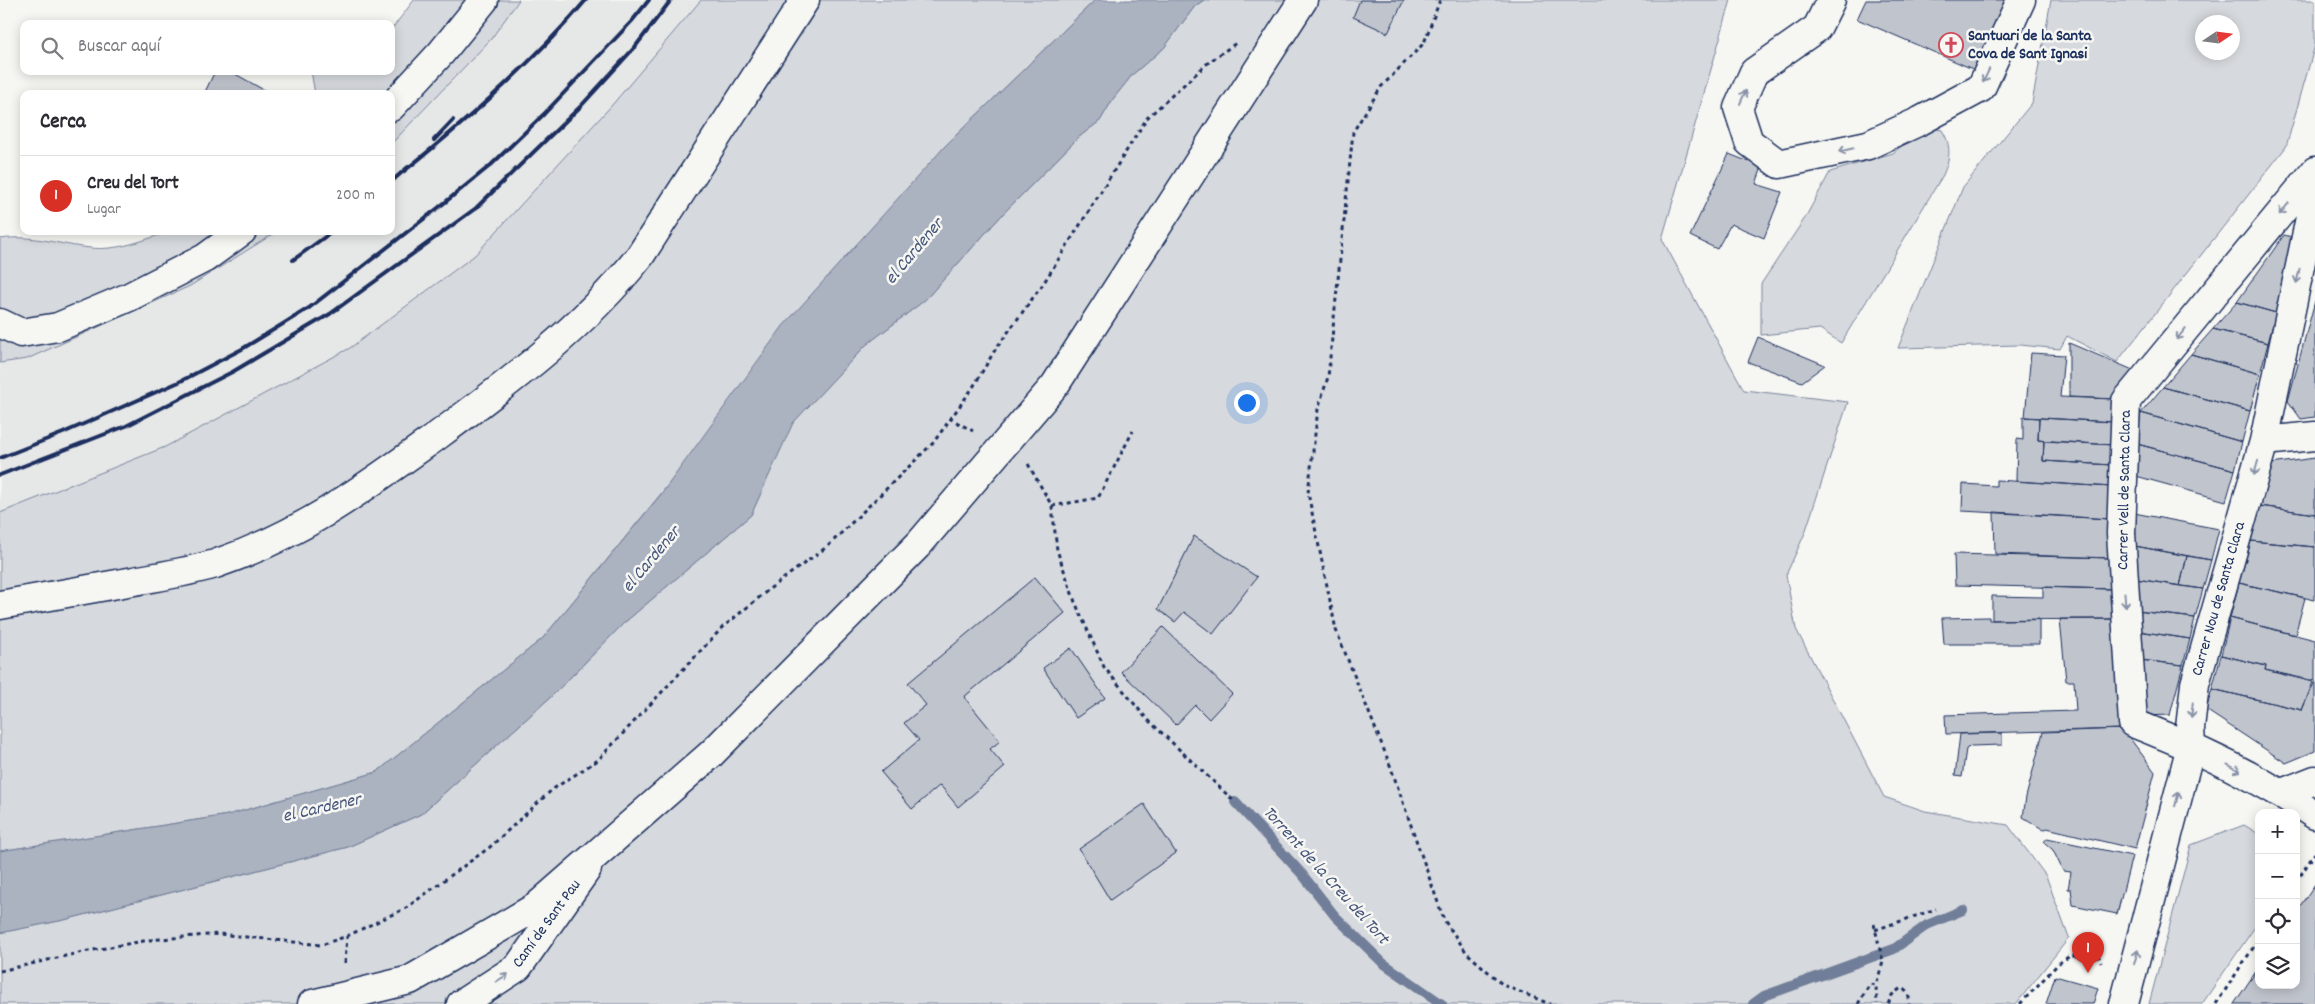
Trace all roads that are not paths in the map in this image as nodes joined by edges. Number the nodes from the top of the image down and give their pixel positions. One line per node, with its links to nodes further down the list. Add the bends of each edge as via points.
1 (484, 0): 6 (street, via 441,54)
2 (805, 0): 13 (street, via 640,256 620,281 537,360 456,422 351,498 264,545 213,564 168,575)
3 (1303, 0): 18 (street, via 1055,385 919,544 711,754)
4 (1831, 0): 5 (street, one-way to 4, via 1981,88 1868,145 1779,164 1749,142 1738,108 1754,72 1817,28)
5 (2021, 0)
6 (395, 103)
7 (2315, 171): 14 (street, Carrer Vell de Santa Clara, one-way to 14, via 2126,401 2121,533 2133,723)
8 (2315, 194): 12 (street, Carrer Nou de Santa Clara, one-way to 12)
9 (237, 235): 10 (street, via 205,258 129,297 58,327)
10 (7, 332)
11 (2315, 436): 12 (street)
12 (2264, 441): 14 (street, Carrer Nou de Santa Clara, one-way to 14, via 2195,684)
13 (0, 605)
14 (2191, 746): 16 (street, one-way to 16); 22 (street, Carrer Nou de Santa Clara, one-way to 14)
15 (2315, 780): 16 (street)
16 (2282, 793): 17 (street)
17 (2315, 816)
18 (600, 851): 19 (street, via 536,907 410,980); 21 (street, Camí de Sant Pau, one-way to 18, via 518,967)
19 (344, 1000): 20 (street)
20 (312, 1004)
21 (461, 1004)
22 (2124, 1004)

